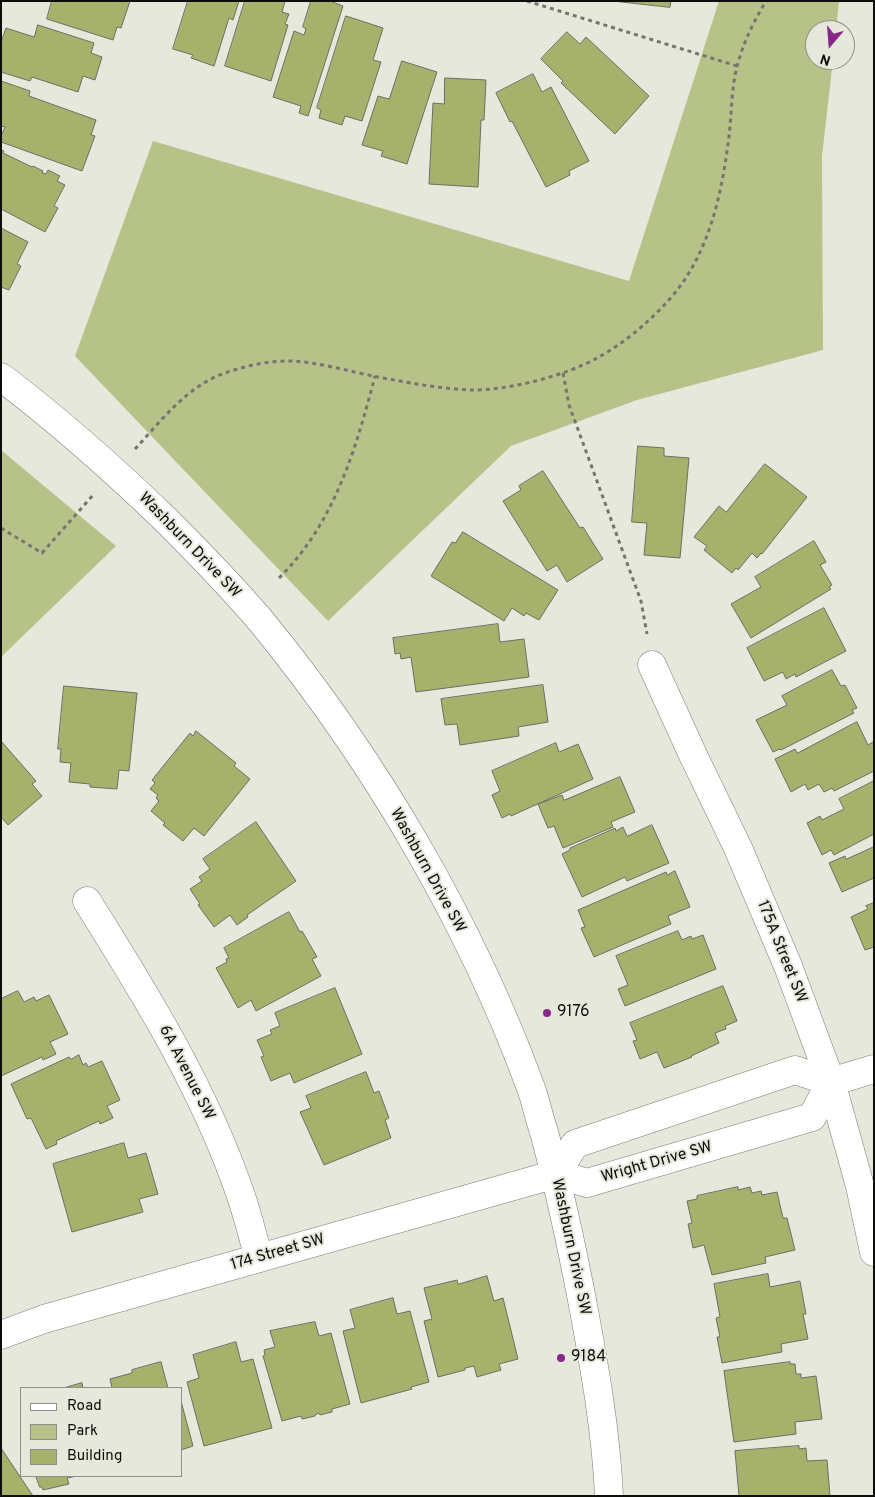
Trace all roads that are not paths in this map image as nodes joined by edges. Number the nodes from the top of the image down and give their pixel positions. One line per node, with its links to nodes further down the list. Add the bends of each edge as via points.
1 (1, 377): 6 (street, Washburn Drive SW, via 115,471 196,549 260,620 326,706 433,875 498,1006 532,1091)
2 (652, 665): 5 (street, 175A Street SW, via 738,848 788,966)
3 (87, 901): 8 (street, 6A Avenue SW, via 175,1046 242,1197)
4 (874, 1069): 5 (street)
5 (831, 1082): 6 (street, via 795,1070 777,1076 575,1144); 6 (street, Wright Drive SW, via 812,1117 587,1183); 7 (street, 175A Street SW, via 860,1186)
6 (556, 1174): 8 (street, 174 Street SW); 10 (street, Washburn Drive SW, via 590,1343 607,1454)
7 (874, 1252)
8 (259, 1258): 9 (street, 174 Street SW, via 44,1318)
9 (1, 1335)
10 (609, 1496)

